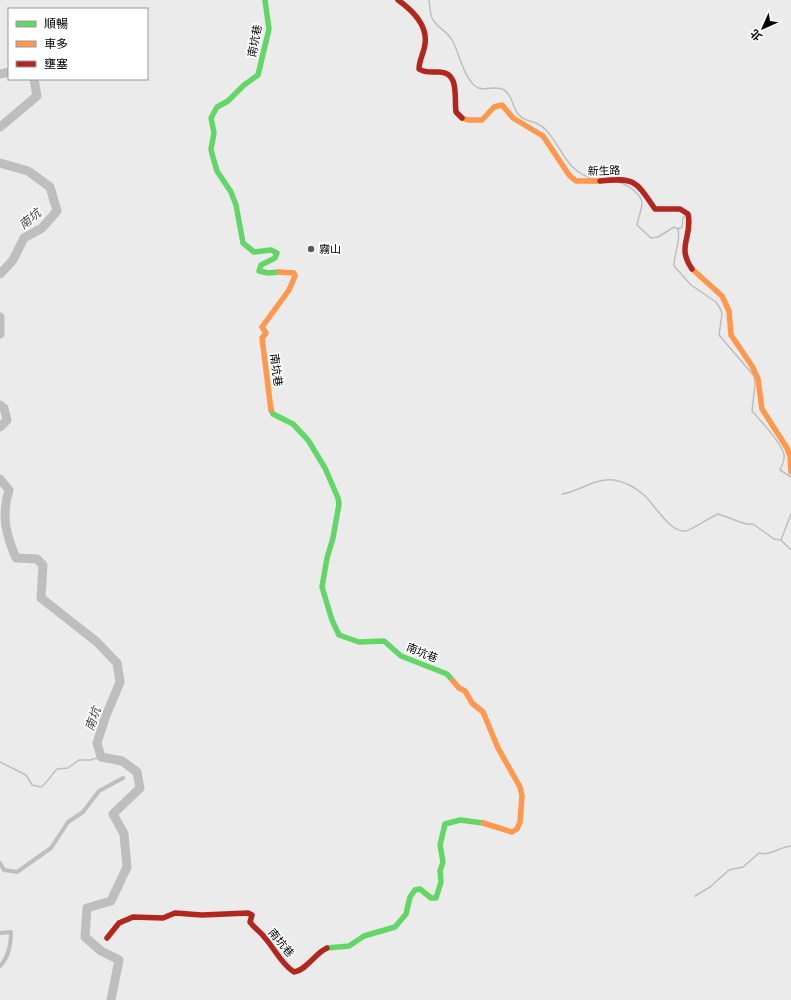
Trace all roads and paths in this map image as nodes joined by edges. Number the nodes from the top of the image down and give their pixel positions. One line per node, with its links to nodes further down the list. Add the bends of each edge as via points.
1 (265, 0): 7 (street, 南坑巷, via 270,29 260,71 212,114 214,133 211,149 217,171 236,205 243,243 254,252 271,250 277,253 274,258 260,265 259,271 265,274 290,271 295,276 285,297 266,319 262,327 266,333 262,338 271,412 292,424 308,442 325,466 338,498 323,592 340,635 359,642 384,641 401,656 447,674 483,712 498,748 520,787 520,822 517,829 512,832 455,819 446,824 440,845 443,862 436,898 431,898 420,889 415,890 411,894 406,916 397,926 365,936 350,946 326,948 298,972 292,971 263,935 252,926 252,915 248,913 175,913 163,918 130,918 119,923)
2 (398, 0): 3 (street, 新生路, via 412,11 425,29 424,45 419,60 420,69 427,72 443,72 452,78 456,89 456,115 472,121 482,120 494,107 502,104 513,118 543,136 569,175 576,181 618,178 631,181 639,186 655,209 680,208 688,214 690,223 685,258 694,272 722,296 729,311 731,335 758,379 762,409 787,448)
3 (791, 472)
4 (123, 778): 5 (street, via 99,791 83,812 68,822 51,848 17,872 4,870)
5 (0, 863)
6 (0, 933): 8 (street, via 10,932 11,942 6,960)
7 (106, 938)
8 (0, 966)

